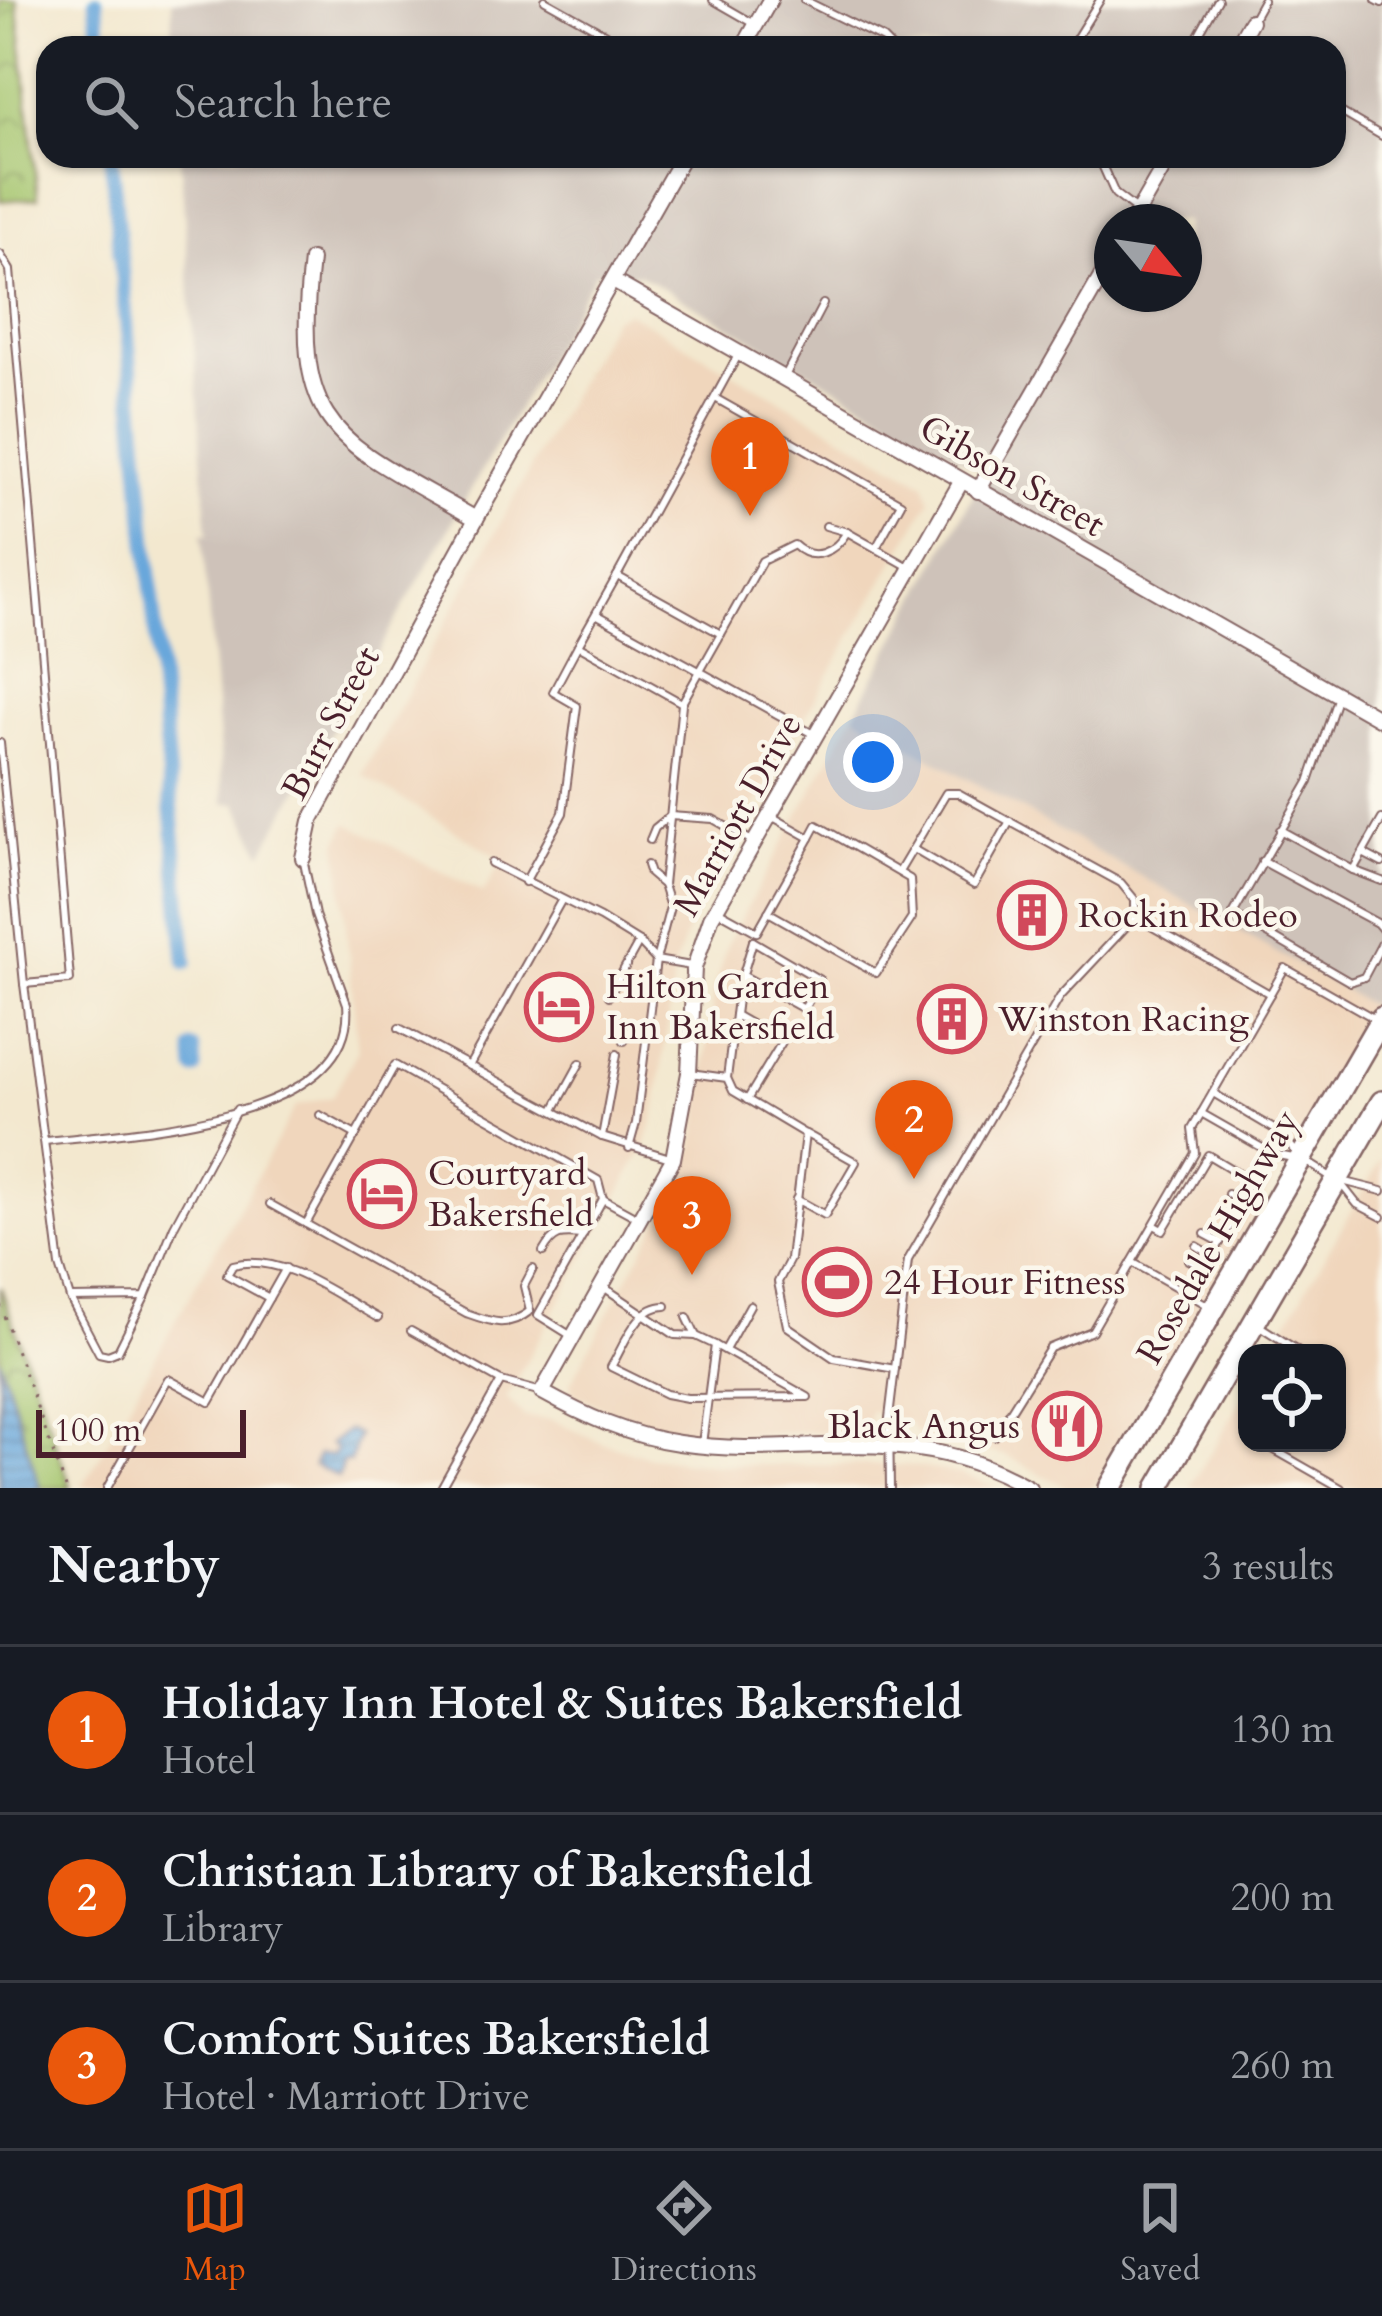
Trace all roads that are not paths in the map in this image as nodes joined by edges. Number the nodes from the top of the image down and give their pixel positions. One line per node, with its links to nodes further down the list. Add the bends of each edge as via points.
1 (545, 0): 10 (lane)
2 (713, 0): 9 (lane)
3 (770, 0): 9 (street)
4 (804, 0): 12 (lane)
5 (1100, 0): 13 (lane)
6 (1218, 0): 14 (lane)
7 (1263, 0): 8 (lane)
8 (1252, 22): 15 (street)
9 (757, 25): 11 (street)
10 (610, 36)
11 (750, 36)
12 (877, 36)
13 (1078, 36)
14 (1198, 36)
15 (1243, 36)
16 (1346, 115): 17 (lane)
17 (1382, 136)
18 (676, 168): 25 (street, Burr Street)
19 (1104, 168): 21 (lane)
20 (1163, 168): 22 (street)
21 (1124, 204)
22 (1143, 204)
23 (0, 254): 83 (lane, via 10,270 70,980)
24 (311, 260): 33 (street, via 308,368 330,422 363,454)
25 (613, 281): 28 (street, Gibson Street); 33 (street, Burr Street)
26 (1094, 288): 32 (street)
27 (823, 304): 29 (lane)
28 (739, 354): 29 (street, Gibson Street); 30 (lane)
29 (784, 380): 31 (street, Gibson Street)
30 (715, 398): 38 (lane, via 901,503); 40 (lane)
31 (962, 482): 32 (street, Gibson Street); 39 (street, Marriott Drive)
32 (978, 491): 45 (street, Gibson Street)
33 (476, 519): 61 (street, Burr Street, via 311,820)
34 (826, 526): 35 (lane)
35 (847, 532): 37 (lane, via 819,555); 38 (lane)
36 (802, 535): 37 (lane)
37 (794, 545): 42 (lane, via 762,561)
38 (876, 548): 39 (lane)
39 (912, 568): 48 (street, Marriott Drive)
40 (617, 576): 41 (lane); 42 (lane)
41 (596, 614): 43 (lane); 44 (lane)
42 (721, 634): 44 (lane)
43 (578, 645): 46 (lane); 69 (lane, via 553,692 577,706 563,813)
44 (700, 671): 46 (lane); 48 (lane)
45 (1339, 695): 47 (street, Gibson Street); 54 (lane, via 1309,782)
46 (682, 703): 51 (lane)
47 (1380, 714)
48 (816, 736): 50 (street, Marriott Drive)
49 (0, 742): 83 (lane)
50 (770, 815): 56 (lane); 58 (street, Marriott Drive)
51 (670, 816): 57 (lane); 58 (lane, via 713,819); 70 (lane)
52 (1382, 820): 55 (lane)
53 (1010, 821): 59 (lane, via 946,793); 59 (lane, via 974,885); 74 (lane, via 1121,883 1135,901)
54 (1280, 830): 62 (lane); 66 (lane)
55 (1379, 831): 60 (lane)
56 (810, 838): 67 (lane, via 817,825); 73 (lane)
57 (650, 840)
58 (755, 842): 72 (street, Marriott Drive)
59 (913, 849): 67 (lane)
60 (1363, 853): 64 (lane); 66 (lane)
61 (303, 858): 99 (lane, Burr Street, via 347,1004 344,1042 320,1075)
62 (1262, 861): 75 (lane); 79 (lane, via 1232,914 1350,982 1364,977)
63 (491, 863): 69 (lane)
64 (1382, 863)
65 (647, 865): 70 (lane)
66 (1353, 870): 68 (lane)
67 (899, 872): 73 (lane, via 910,879 912,918 876,973)
68 (1382, 881)
69 (525, 882): 71 (lane)
70 (663, 885): 80 (lane, via 670,907)
71 (560, 901): 78 (lane); 93 (lane)
72 (716, 910): 76 (lane); 81 (street, Marriott Drive)
73 (768, 912): 76 (lane)
74 (1135, 917): 84 (lane); 153 (lane, via 1060,998 908,1260)
75 (1382, 928)
76 (757, 932): 77 (lane)
77 (753, 941): 82 (lane); 82 (lane, via 820,980 804,1009)
78 (639, 942): 80 (lane); 85 (lane)
79 (1382, 944)
80 (656, 960): 81 (lane); 89 (lane)
81 (694, 967): 94 (street, Marriott Drive)
82 (742, 975): 86 (lane)
83 (24, 983): 106 (lane)
84 (1270, 994): 87 (lane, via 1285,968); 96 (lane)
85 (609, 996)
86 (735, 1015): 95 (lane); 97 (lane, via 782,1042)
87 (1381, 1020): 111 (main road, Rosedale Highway)
88 (399, 1028): 93 (lane)
89 (647, 1033): 90 (lane); 107 (lane)
90 (624, 1041)
91 (617, 1054): 105 (lane)
92 (580, 1064): 100 (lane)
93 (468, 1066): 100 (lane)
94 (689, 1073): 95 (lane); 110 (street, Marriott Drive)
95 (727, 1078): 97 (lane)
96 (1214, 1093): 101 (lane); 111 (lane, via 1279,1132)
97 (747, 1100): 103 (lane)
98 (1382, 1102): 112 (main road, Rosedale Highway)
99 (237, 1109): 106 (lane, Burr Street, via 188,1125); 136 (lane)
100 (554, 1110): 105 (lane)
101 (1201, 1113): 108 (lane, via 1192,1130); 111 (lane, via 1273,1154)
102 (320, 1115): 104 (lane)
103 (805, 1134): 116 (lane); 116 (lane, via 856,1162 825,1215)
104 (356, 1135): 115 (lane, via 395,1065 598,1180); 121 (lane)
105 (602, 1137): 107 (lane)
106 (45, 1141): 137 (lane)
107 (629, 1148): 110 (lane)
108 (1195, 1154): 109 (lane); 122 (lane)
109 (1208, 1155): 118 (lane, via 1245,1177); 123 (lane)
110 (673, 1159): 120 (street, Marriott Drive)
111 (1302, 1160): 112 (lane); 141 (main road, Rosedale Highway)
112 (1339, 1181): 113 (lane); 119 (lane); 146 (main road, Rosedale Highway)
113 (1382, 1191)
114 (1228, 1194): 118 (lane)
115 (603, 1198): 120 (lane); 125 (lane)
116 (796, 1199): 153 (lane, via 790,1259 778,1282 787,1326 834,1358)
117 (270, 1204): 121 (lane)
118 (1243, 1204): 126 (lane)
119 (1382, 1216)
120 (639, 1219): 135 (street, Marriott Drive)
121 (306, 1224): 142 (lane, via 466,1313 499,1324)
122 (1154, 1225): 123 (lane); 132 (lane)
123 (1166, 1229): 127 (lane)
124 (1205, 1234): 126 (lane)
125 (583, 1235): 129 (lane, via 560,1232); 142 (lane)
126 (1220, 1242): 130 (lane)
127 (1163, 1244)
128 (1198, 1246): 130 (lane)
129 (542, 1252)
130 (1212, 1255): 131 (lane, via 1204,1268)
131 (1189, 1260)
132 (1132, 1262): 141 (lane); 157 (lane, via 1092,1331 1050,1348)
133 (286, 1268): 138 (lane); 138 (lane, via 243,1262 227,1275); 145 (lane)
134 (533, 1269): 142 (lane, via 524,1286)
135 (602, 1286): 143 (lane); 149 (street, Marriott Drive)
136 (145, 1297): 137 (lane); 137 (lane, via 109,1355 99,1353)
137 (70, 1298)
138 (269, 1298): 161 (lane, via 210,1402 168,1379)
139 (750, 1305): 152 (lane)
140 (666, 1306): 143 (lane)
141 (1215, 1309): 165 (main road, Rosedale Highway)
142 (534, 1313): 149 (lane)
143 (642, 1314): 148 (lane, via 675,1335); 156 (lane, via 611,1367 666,1394)
144 (687, 1317): 148 (lane)
145 (379, 1318)
146 (1255, 1323): 150 (lane); 166 (main road, Rosedale Highway)
147 (411, 1331): 154 (lane)
148 (696, 1336): 151 (lane)
149 (573, 1337): 155 (street, Marriott Drive)
150 (1288, 1344)
151 (715, 1345): 152 (lane); 156 (lane)
152 (725, 1351): 156 (lane, via 808,1397)
153 (895, 1369): 158 (lane)
154 (501, 1381): 155 (lane); 162 (lane)
155 (542, 1392): 159 (street, via 614,1427)
156 (707, 1400): 159 (lane)
157 (995, 1436)
158 (890, 1444): 159 (street); 163 (lane); 164 (street, via 975,1462)
159 (702, 1445)
160 (1278, 1452): 167 (lane)
161 (107, 1488)
162 (441, 1488)
163 (890, 1488)
164 (1029, 1488)
165 (1110, 1488)
166 (1158, 1488)
167 (1341, 1488)

